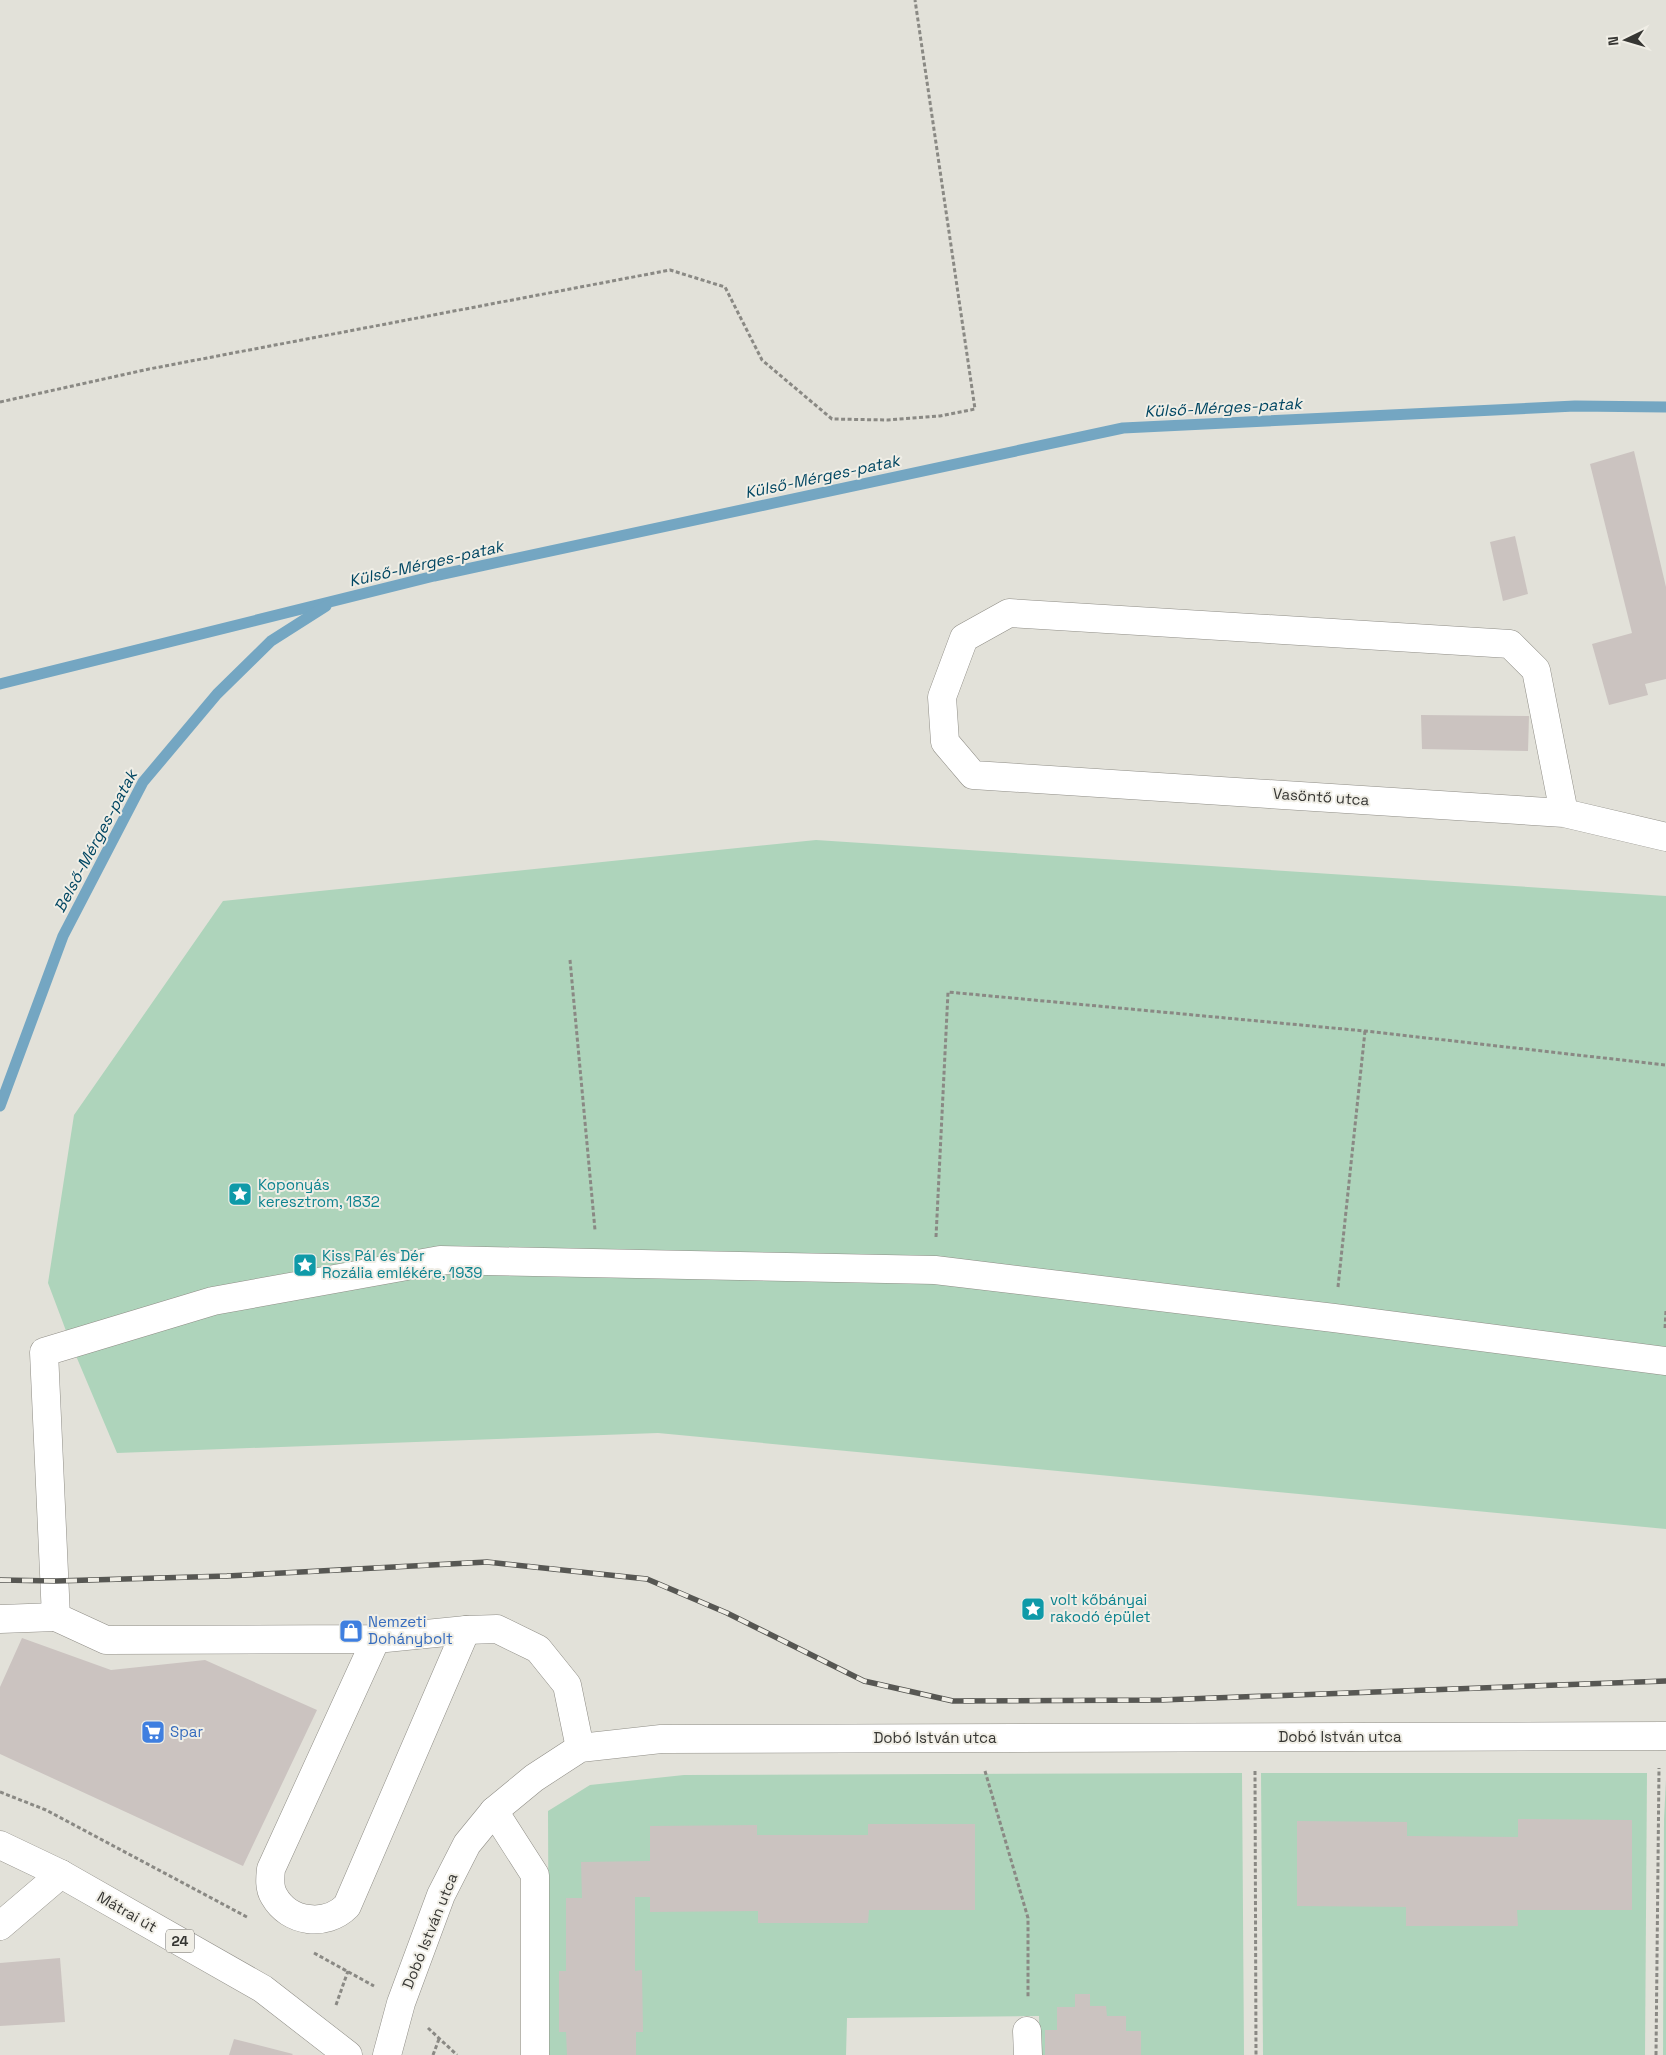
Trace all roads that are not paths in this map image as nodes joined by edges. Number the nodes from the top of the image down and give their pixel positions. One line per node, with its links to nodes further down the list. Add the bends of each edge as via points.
1 (1564, 813): 1 (street, Vasöntő utca, via 973,775 945,742 942,697 964,638 1009,613 1510,644 1536,670); 2 (street, Vasöntő utca)
2 (1666, 837)
3 (1666, 1361): 4 (street, via 935,1270 440,1260 213,1301 44,1352)
4 (56, 1617): 5 (street); 7 (street, via 106,1640)
5 (0, 1619)
6 (466, 1630): 7 (street); 7 (street, via 347,1906 339,1914 314,1921 296,1916 273,1896 271,1869); 9 (street, via 497,1629 538,1649 567,1685)
7 (376, 1639)
8 (1663, 1736): 9 (street, Dobó István utca, via 661,1739)
9 (580, 1748): 10 (street, Dobó István utca, via 534,1778)
10 (494, 1811): 15 (street, Dobó István utca, via 467,1844 441,1896 401,2003); 16 (street, via 535,1875)
11 (0, 1845): 12 (street, Mátrai út / 24)
12 (62, 1874): 13 (street); 14 (street, Mátrai út / 24, via 262,1989)
13 (0, 1926)
14 (348, 2055)
15 (387, 2055)
16 (535, 2055)

